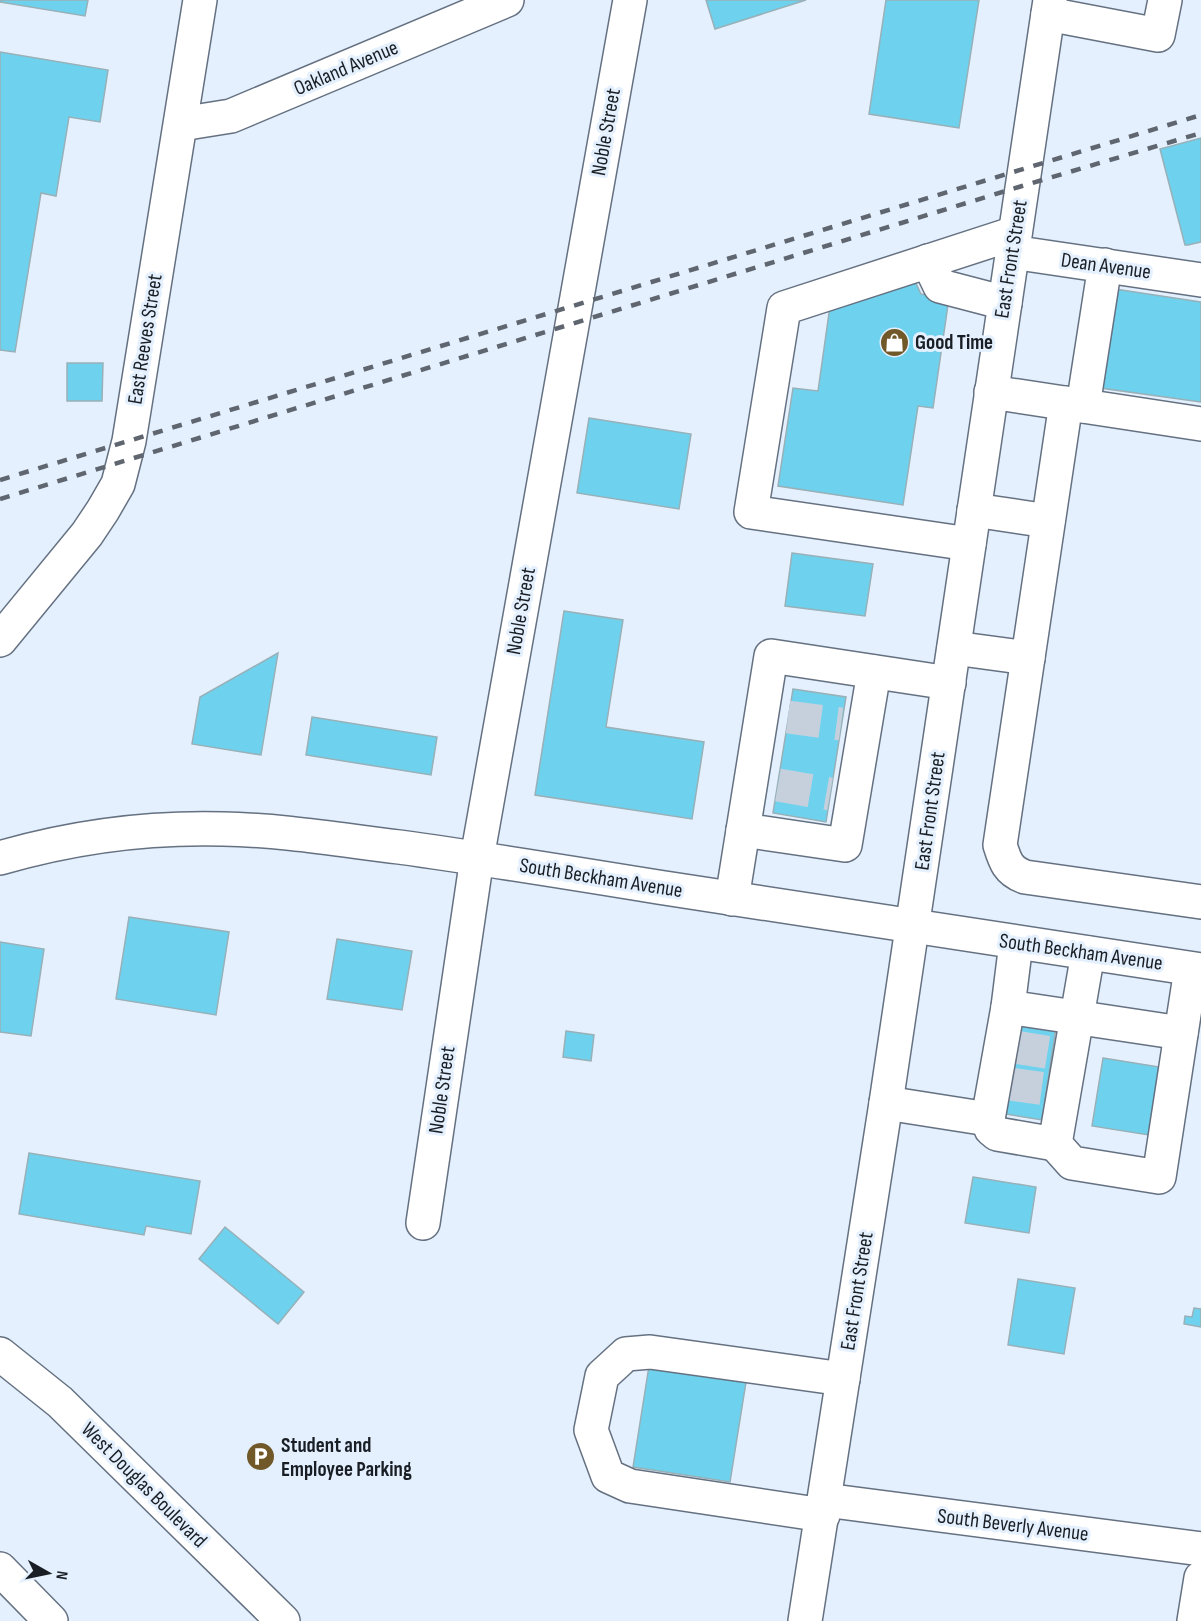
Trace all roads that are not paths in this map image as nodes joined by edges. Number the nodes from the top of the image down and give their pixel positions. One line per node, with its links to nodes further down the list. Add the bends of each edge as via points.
1 (200, 0): 6 (street, East Reeves Street)
2 (507, 0): 6 (street, Oakland Avenue, via 231,116)
3 (630, 0): 25 (street, Noble Street)
4 (1164, 0): 5 (street, via 1158,35)
5 (1049, 7): 7 (street, East Front Street)
6 (181, 124): 18 (street, East Reeves Street, via 129,441 118,484 87,534)
7 (1013, 242): 8 (street); 9 (street, Dean Avenue); 11 (street, East Front Street)
8 (928, 261): 11 (street, via 940,286); 17 (street, via 784,308 751,512)
9 (1105, 266): 10 (street, Dean Avenue); 13 (street)
10 (1201, 280)
11 (1005, 303): 12 (street, East Front Street)
12 (991, 392): 13 (street); 15 (street, East Front Street)
13 (1079, 396): 14 (street); 16 (street)
14 (1201, 424)
15 (974, 510): 16 (street); 17 (street, East Front Street)
16 (1048, 521): 20 (street)
17 (969, 544): 19 (street, East Front Street)
18 (0, 640)
19 (954, 648): 20 (street); 22 (street, East Front Street)
20 (1028, 658): 27 (street, via 1000,845 1004,859 1014,873 1025,878)
21 (874, 672): 22 (street); 23 (street, via 853,726 842,796 845,845); 23 (street, via 771,656 775,715 764,783)
22 (949, 683): 28 (street, East Front Street)
23 (743, 830): 26 (street)
24 (0, 858): 25 (street, South Beckham Avenue, via 117,834 223,829 280,832)
25 (477, 858): 26 (street, South Beckham Avenue); 38 (street, Noble Street)
26 (732, 899): 28 (street, South Beckham Avenue)
27 (1201, 902)
28 (912, 928): 29 (street, South Beckham Avenue); 35 (street, East Front Street)
29 (1016, 943): 30 (street, South Beckham Avenue); 32 (street)
30 (1088, 953): 31 (street, South Beckham Avenue); 33 (street)
31 (1196, 969): 34 (street)
32 (1008, 1007): 33 (street); 36 (street, via 1008,1046 1002,1083)
33 (1077, 1017): 34 (street); 37 (street, via 1061,1054 1055,1091)
34 (1181, 1033): 37 (street, via 1159,1177 1072,1163)
35 (886, 1103): 36 (street); 40 (street, East Front Street)
36 (988, 1119): 37 (street, via 997,1134)
37 (1055, 1144)
38 (423, 1223)
39 (0, 1354): 46 (street, West Douglas Boulevard, via 60,1402)
40 (843, 1379): 41 (street, East Front Street); 41 (street, South Beverly Avenue, via 650,1352 626,1354 602,1376 591,1430 608,1476 630,1486)
41 (824, 1508): 42 (street, South Beverly Avenue); 47 (street, East Front Street)
42 (1201, 1549)
43 (0, 1569): 45 (street)
44 (1201, 1578): 48 (street)
45 (51, 1621)
46 (283, 1621)
47 (805, 1621)
48 (1194, 1621)

